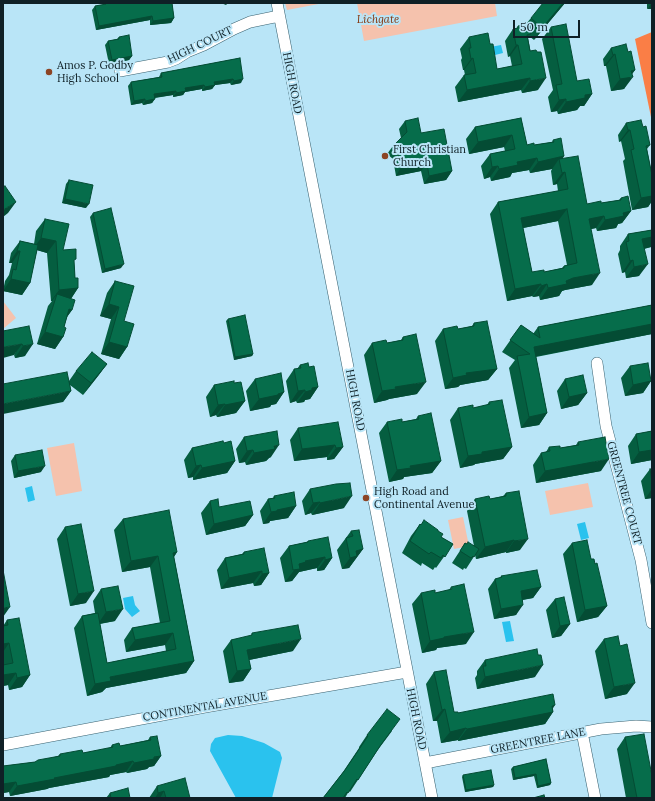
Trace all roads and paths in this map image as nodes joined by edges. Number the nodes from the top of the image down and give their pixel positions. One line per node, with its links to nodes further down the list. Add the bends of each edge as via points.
1 (277, 3): 2 (street, HIGH ROAD)
2 (279, 16): 3 (street, HIGH COURT, via 250,22 168,62); 6 (street, HIGH ROAD)
3 (120, 71)
4 (597, 363): 5 (street, GREENTREE COURT, via 606,426 641,560)
5 (652, 623)
6 (407, 672): 9 (street, CONTINENTAL AVENUE, via 205,706); 10 (street, HIGH ROAD)
7 (652, 727): 8 (street, GREENTREE LANE, via 615,727)
8 (582, 732): 10 (street, GREENTREE LANE); 12 (street)
9 (3, 745)
10 (426, 763): 11 (street, HIGH ROAD)
11 (432, 798)
12 (595, 798)

